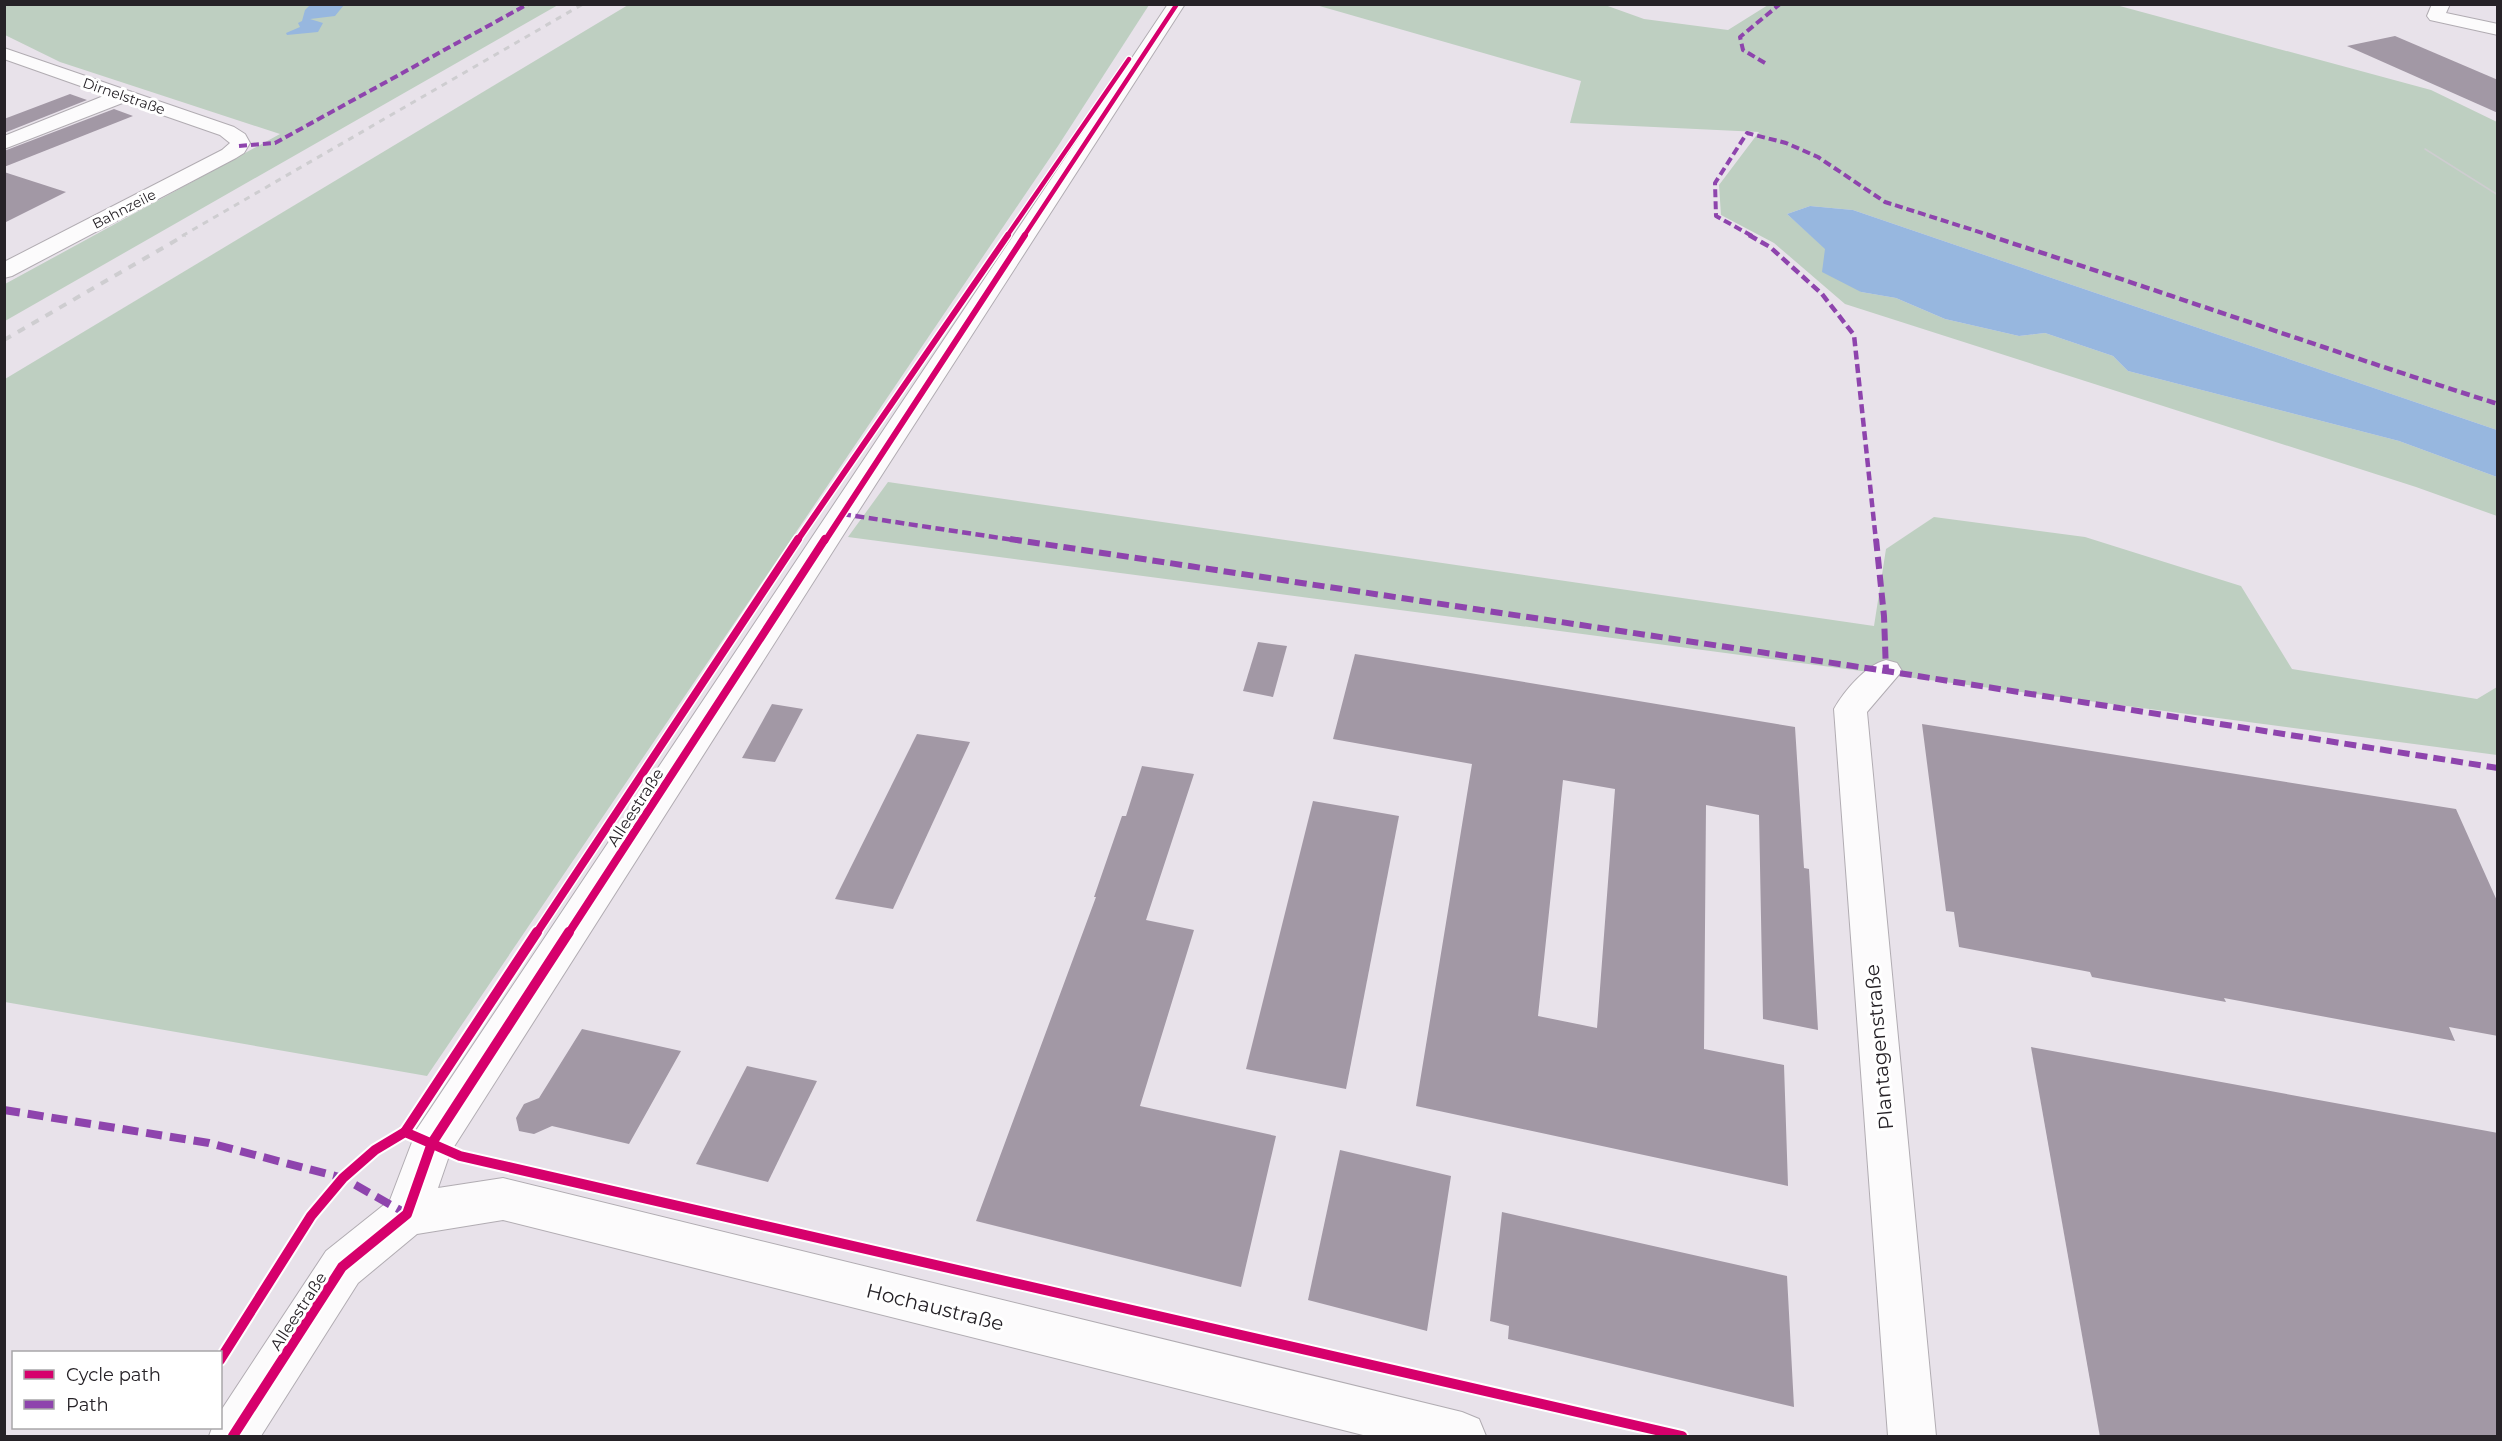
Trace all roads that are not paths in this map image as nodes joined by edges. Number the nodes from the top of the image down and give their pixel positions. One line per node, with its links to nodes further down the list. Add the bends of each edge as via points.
1 (1177, 4): 10 (street, Alleestraße, via 432,1143)
2 (2438, 10): 3 (street)
3 (2498, 30)
4 (4, 53): 5 (street, Dirnelstraße)
5 (122, 96): 6 (street); 7 (street, Dirnelstraße, via 227,131)
6 (4, 143)
7 (240, 143): 8 (street, Bahnzeile, via 229,154)
8 (4, 271)
9 (1886, 672): 13 (street, Plantagenstraße, via 1850,710)
10 (407, 1214): 11 (street, Alleestraße, via 342,1267); 12 (street, Hochaustraße, via 503,1199)
11 (233, 1437)
12 (1462, 1437)
13 (1912, 1437)

